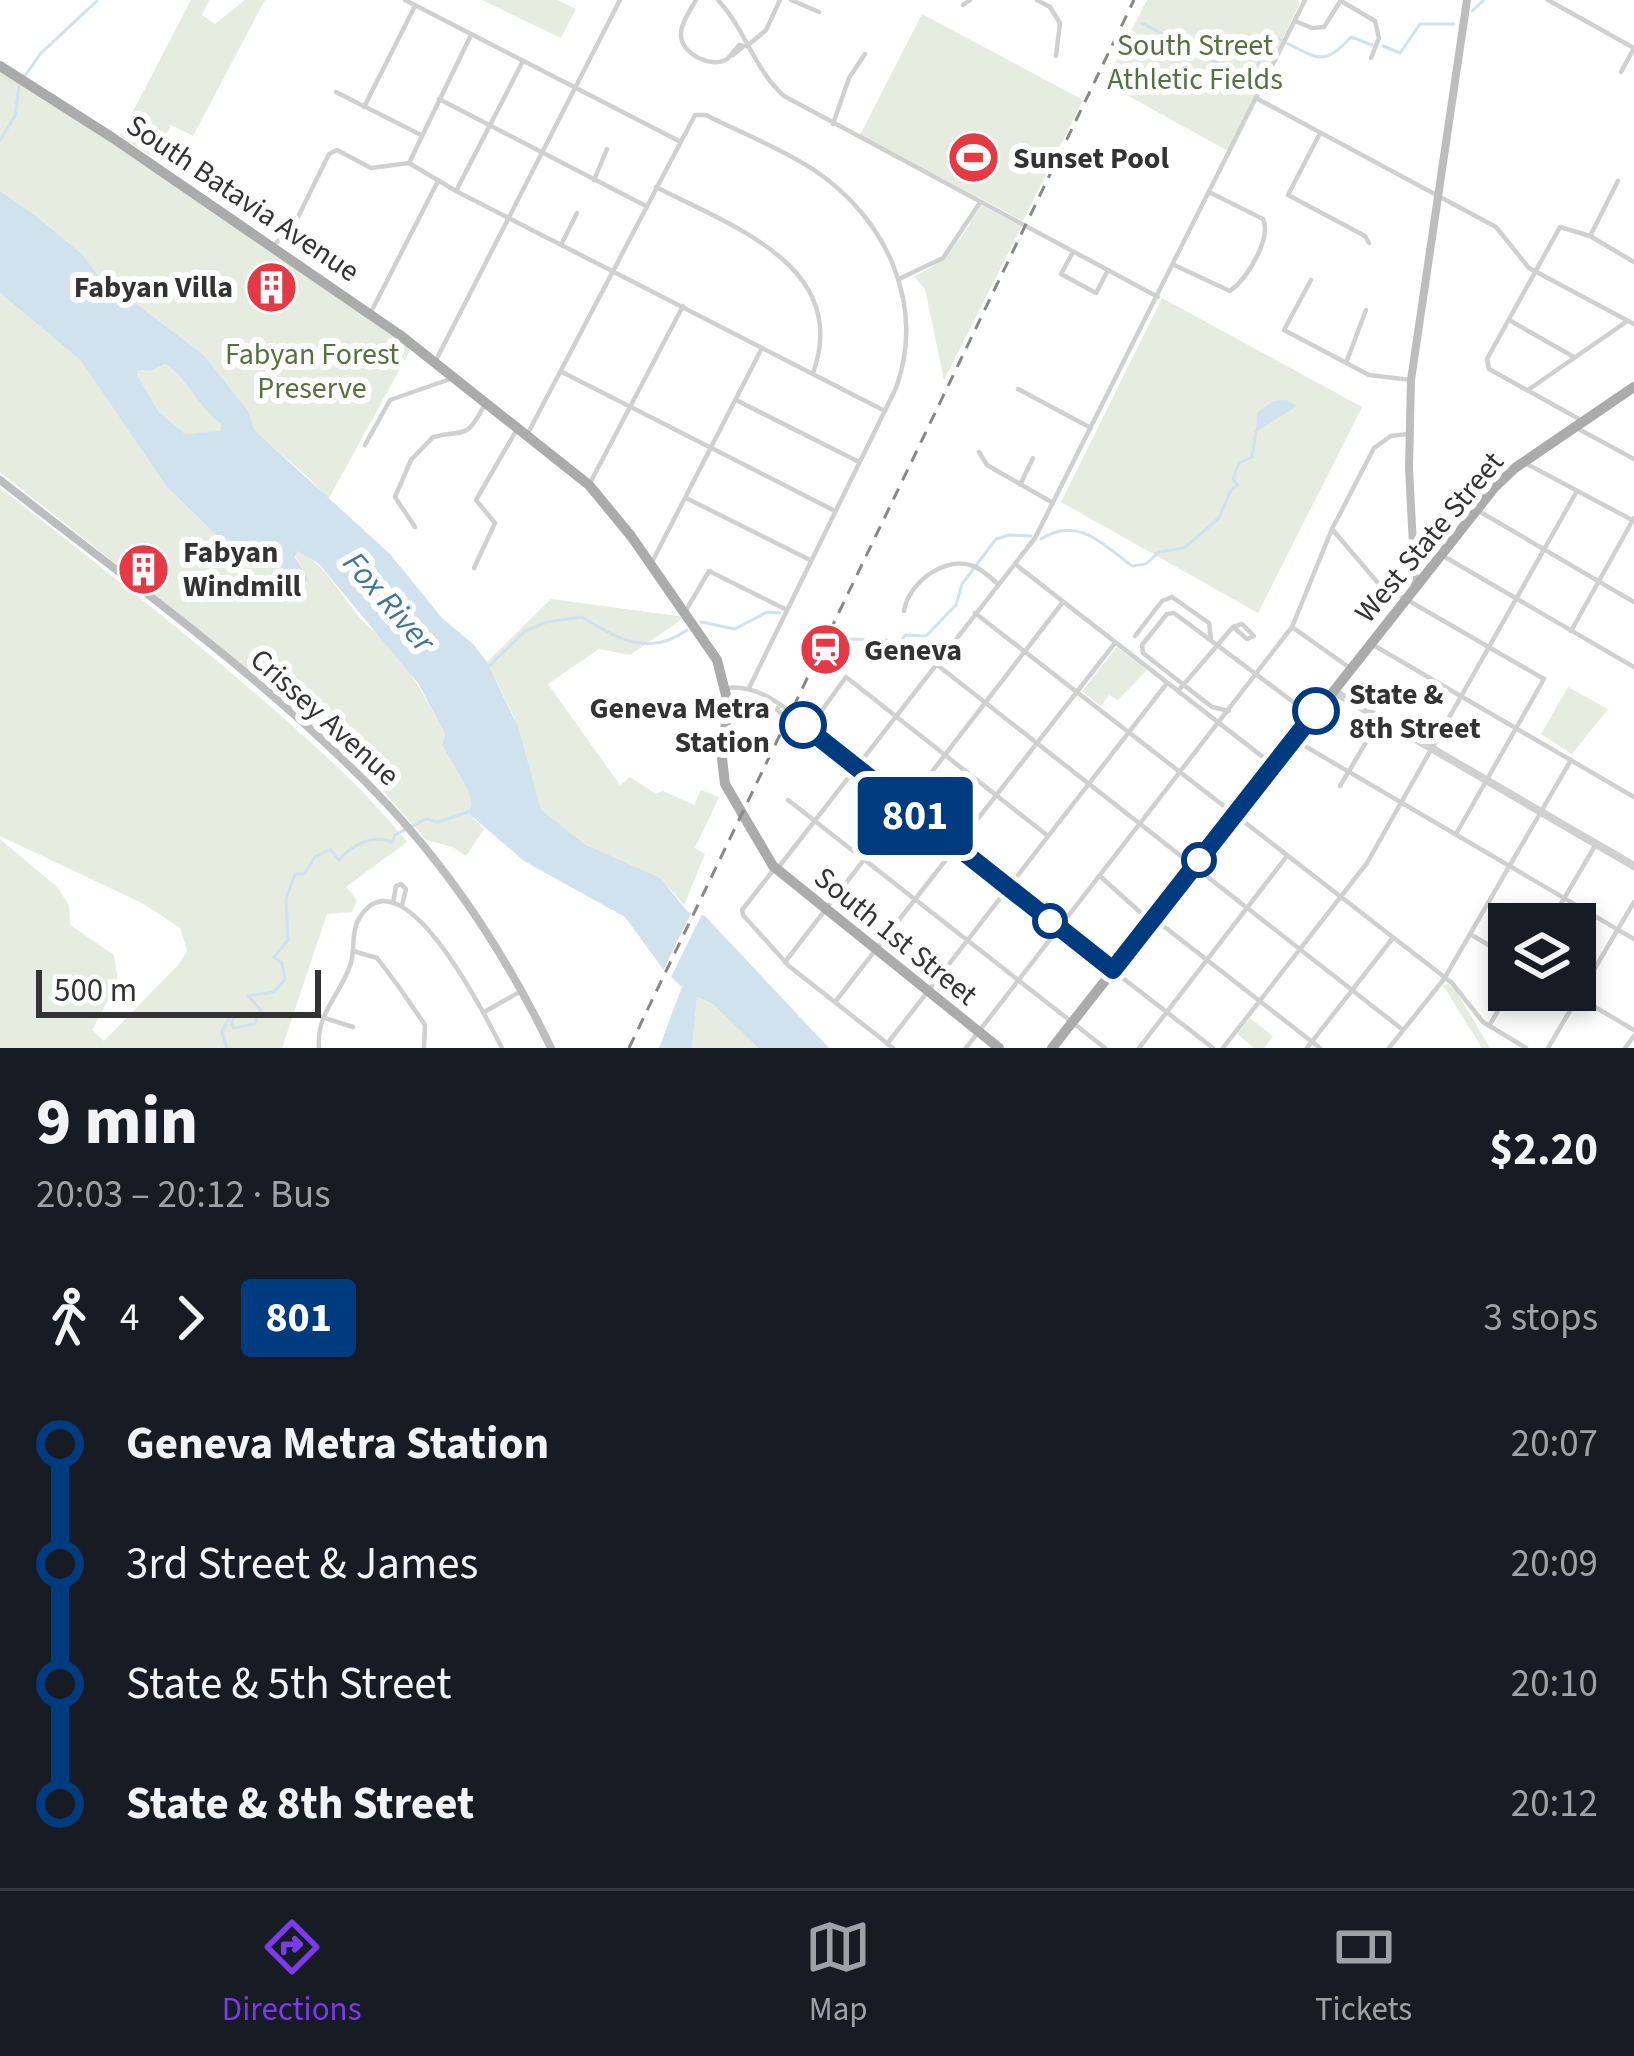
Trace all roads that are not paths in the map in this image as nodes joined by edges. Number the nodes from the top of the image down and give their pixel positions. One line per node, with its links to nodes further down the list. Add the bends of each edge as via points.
1 (405, 0): 15 (street)
2 (620, 0): 28 (street)
3 (696, 0): 22 (street, via 681,28 683,46 716,63)
4 (718, 0): 19 (street)
5 (780, 0): 19 (street, via 766,30)
6 (791, 0): 16 (street)
7 (970, 0): 14 (street)
8 (1037, 0): 13 (street)
9 (1305, 0): 17 (street)
10 (1341, 0): 17 (street, via 1321,28); 24 (street, via 1381,26)
11 (1467, 0): 47 (main road)
12 (1548, 0): 20 (street)
13 (1052, 4): 23 (street, via 1060,23)
14 (963, 5)
15 (416, 6): 18 (street); 32 (street)
16 (819, 12)
17 (1294, 21): 30 (street)
18 (472, 34): 25 (street); 31 (street)
19 (747, 46): 33 (street, via 777,90)
20 (1634, 48): 27 (street)
21 (865, 54): 33 (street)
22 (733, 55)
23 (1056, 56)
24 (1371, 58)
25 (523, 62): 28 (street); 34 (street)
26 (0, 66): 55 (main road, South Batavia Avenue)
27 (1622, 72)
28 (575, 88): 37 (street); 39 (street)
29 (336, 92): 32 (street)
30 (1256, 98): 35 (street); 46 (street)
31 (439, 99): 34 (street); 36 (street)
32 (364, 107): 36 (street)
33 (833, 124): 48 (street)
34 (490, 126): 39 (street); 45 (street)
35 (1320, 133): 47 (street); 53 (street, via 1289,196)
36 (421, 135): 40 (street)
37 (679, 141): 44 (street); 62 (street, via 695,115 706,115 808,166 835,184 880,237)
38 (607, 148): 41 (street)
39 (543, 153): 41 (street); 51 (street)
40 (409, 163): 42 (street); 55 (street, via 371,168 338,150 329,154 292,230)
41 (594, 180): 49 (street)
42 (438, 181): 45 (street); 67 (street)
43 (1618, 181): 52 (street)
44 (656, 187): 49 (street); 75 (street, via 793,267 817,312)
45 (456, 191): 51 (street)
46 (1210, 192): 58 (street); 58 (street, via 1263,219 1266,234 1230,291)
47 (1438, 197): 61 (street, via 1500,230); 77 (main road)
48 (980, 202): 56 (street); 62 (street, via 943,258)
49 (646, 206): 60 (street)
50 (577, 213): 54 (street)
51 (510, 216): 54 (street); 72 (street)
52 (1590, 236): 57 (street); 61 (street, via 1560,227)
53 (1369, 243)
54 (562, 244): 60 (street)
55 (271, 247): 67 (main road, South Batavia Avenue)
56 (1073, 252): 59 (street); 59 (street, via 1061,274 1096,293)
57 (1634, 262)
58 (1174, 265): 64 (street)
59 (1108, 270): 64 (street)
60 (613, 271): 65 (street); 74 (street)
61 (1535, 271): 68 (street); 69 (street)
62 (899, 279): 84 (street, via 907,344)
63 (1311, 280): 73 (street, via 1284,330)
64 (1158, 297): 86 (street)
65 (683, 306): 70 (street); 83 (street)
66 (1366, 310): 73 (street)
67 (370, 314): 72 (main road, South Batavia Avenue)
68 (1509, 320): 71 (street); 80 (street, via 1486,364)
69 (1631, 322): 71 (street)
70 (762, 348): 75 (street); 81 (street)
71 (1574, 357): 80 (street)
72 (435, 362): 76 (main road, South Batavia Avenue)
73 (1346, 363): 77 (street)
74 (561, 371): 83 (street); 87 (street)
75 (813, 373): 84 (street)
76 (455, 377): 82 (main road, South Batavia Avenue); 89 (street, via 390,400)
77 (1411, 380): 88 (main road)
78 (1634, 387): 85 (main road, West State Street)
79 (1018, 389): 86 (street)
80 (1528, 390): 85 (street)
81 (736, 400): 90 (street); 94 (street)
82 (486, 401): 87 (main road, South Batavia Avenue); 105 (street, via 470,430 433,436 402,474 395,497)
83 (629, 407): 90 (street); 97 (street)
84 (885, 411): 94 (street)
85 (1580, 424): 93 (street); 95 (main road, West State Street)
86 (1091, 428): 101 (street)
87 (524, 430): 97 (main road, South Batavia Avenue); 112 (street, via 476,500 495,523)
88 (1408, 434): 106 (street, via 1374,448); 115 (main road)
89 (365, 446)
90 (711, 448): 100 (street); 103 (street)
91 (979, 452): 98 (street)
92 (1033, 458): 98 (street)
93 (1634, 459)
94 (859, 462): 103 (street)
95 (1523, 463): 99 (street); 102 (main road, West State Street)
96 (0, 480): 215 (main road, Crissey Avenue, via 336,756 404,824)
97 (590, 485): 110 (main road, South Batavia Avenue)
98 (1019, 485): 101 (street)
99 (1577, 491): 104 (street); 107 (street)
100 (686, 497): 109 (street); 110 (street)
101 (1054, 503): 111 (street)
102 (1477, 510): 107 (street); 108 (main road, West State Street)
103 (835, 511): 109 (street)
104 (1634, 520): 113 (street)
105 (415, 527)
106 (1332, 529): 116 (street, via 1378,583); 125 (street)
107 (1545, 550): 113 (street); 117 (street)
108 (1440, 554): 115 (main road, West State Street); 117 (street)
109 (810, 560): 120 (street)
110 (651, 564): 122 (main road, South Batavia Avenue)
111 (1015, 564): 114 (street); 118 (street)
112 (473, 568)
113 (1599, 581): 119 (street); 126 (street)
114 (998, 584): 121 (street, via 966,564 935,570 909,593); 123 (street)
115 (1415, 586): 116 (main road, West State Street)
116 (1405, 598): 130 (main road, West State Street); 131 (street)
117 (1518, 599): 126 (street); 131 (street)
118 (1063, 602): 129 (street); 132 (street)
119 (1634, 602)
120 (785, 609): 122 (street, via 709,571); 140 (street)
121 (904, 611)
122 (685, 612): 139 (main road, South Batavia Avenue)
123 (975, 613): 132 (street); 133 (street)
124 (1233, 626): 128 (street)
125 (1292, 627): 135 (street); 136 (street)
126 (1571, 631): 134 (street)
127 (1135, 636): 128 (street, via 1172,597 1210,623)
128 (1214, 641): 136 (street); 138 (street); 138 (street, via 1171,612 1142,645)
129 (1115, 643): 137 (street); 143 (street)
130 (1370, 643): 135 (main road, West State Street); 144 (street)
131 (1490, 649): 144 (street); 152 (street, via 1544,679)
132 (1024, 651): 143 (street); 145 (street)
133 (935, 664): 145 (street); 147 (street)
134 (1634, 667)
135 (1350, 668): 141 (main road, West State Street)
136 (1258, 674): 146 (street); 148 (street)
137 (1167, 683): 142 (street); 154 (street)
138 (1184, 684): 142 (street); 146 (street)
139 (726, 688): 140 (street); 151 (main road, South Batavia Avenue)
140 (749, 688): 153 (street)
141 (1332, 690): 148 (main road, West State Street); 149 (street)
142 (1178, 691): 150 (street)
143 (1076, 692): 154 (street); 156 (street)
144 (1462, 697): 152 (street); 157 (street)
145 (985, 702): 156 (street); 158 (street)
146 (1229, 711): 150 (street)
147 (895, 716): 153 (street, via 846,677); 158 (street); 161 (street)
148 (1312, 716): 155 (main road, West State Street)
149 (1380, 718): 157 (street); 162 (street)
150 (1219, 723): 160 (street); 163 (street)
151 (726, 726): 185 (main road, South 1st Street, via 726,789)
152 (1516, 728): 159 (street); 164 (street)
153 (806, 730): 161 (street)
154 (1129, 733): 163 (street); 165 (street)
155 (1293, 739): 160 (main road, West State Street); 162 (street)
156 (1037, 743): 165 (street); 167 (street)
157 (1434, 748): 164 (street); 170 (street)
158 (944, 754): 167 (street); 171 (street)
159 (1571, 760): 168 (street); 172 (street)
160 (1273, 765): 173 (main road, West State Street)
161 (854, 767): 171 (street); 174 (street)
162 (1349, 771): 166 (street); 170 (street)
163 (1180, 773): 173 (street); 175 (street)
164 (1486, 779): 172 (street); 176 (street)
165 (1089, 784): 175 (street); 177 (street)
166 (1340, 786)
167 (996, 795): 177 (street); 179 (street)
168 (1634, 797)
169 (788, 800): 174 (street)
170 (1402, 802): 176 (street); 188 (street)
171 (903, 807): 179 (street); 181 (street)
172 (1542, 812): 178 (street); 183 (street)
173 (1234, 815): 180 (street); 182 (main road, West State Street)
174 (813, 820): 181 (street); 185 (street)
175 (1141, 824): 182 (street); 186 (street)
176 (1456, 834): 183 (street)
177 (1048, 836): 187 (street)
178 (1596, 844): 184 (street); 189 (street)
179 (956, 848): 187 (street); 190 (street)
180 (1287, 856): 188 (street); 195 (street)
181 (863, 859): 190 (street); 196 (street)
182 (1195, 866): 195 (street); 197 (main road, West State Street)
183 (1510, 866): 189 (street); 200 (street)
184 (1634, 866)
185 (776, 867): 196 (main road, South 1st Street); 209 (street, via 742,910)
186 (1101, 877): 197 (street); 198 (street)
187 (1008, 888): 198 (street); 203 (street)
188 (1340, 898): 201 (street); 205 (street)
189 (1564, 898): 193 (street); 199 (street)
190 (916, 899): 203 (street); 207 (street)
191 (1634, 902): 199 (street)
192 (392, 903): 194 (street); 194 (street, via 400,884); 206 (street, via 358,919)
193 (1561, 903)
194 (402, 905): 222 (street)
195 (1248, 908): 205 (street); 208 (street)
196 (825, 911): 207 (main road, South 1st Street); 209 (street)
197 (1154, 918): 208 (street); 211 (main road, West State Street)
198 (1060, 929): 211 (street); 213 (street)
199 (1618, 929): 202 (street); 210 (street)
200 (1471, 934): 204 (street); 212 (street)
201 (1392, 938): 212 (street); 214 (street)
202 (1634, 939)
203 (968, 940): 213 (street); 216 (street)
204 (1488, 944)
205 (1301, 949): 214 (street); 217 (street)
206 (353, 951): 224 (street); 234 (street, via 376,958 399,987 425,1024)
207 (874, 951): 216 (main road, South 1st Street); 218 (street)
208 (1207, 960): 217 (street); 223 (street)
209 (785, 962): 218 (street)
210 (1596, 966)
211 (1113, 970): 223 (street); 225 (main road, West State Street)
212 (1444, 979): 226 (street); 228 (street)
213 (1019, 980): 225 (street); 229 (street)
214 (1352, 989): 228 (street); 231 (street)
215 (523, 990): 222 (street); 236 (main road, Crissey Avenue)
216 (927, 992): 229 (main road, South 1st Street); 232 (street)
217 (1260, 1001): 231 (street); 243 (street)
218 (835, 1002): 232 (street)
219 (1596, 1009): 230 (street)
220 (1498, 1011): 226 (street)
221 (1570, 1011): 247 (street)
222 (484, 1012): 235 (street)
223 (1167, 1012): 241 (street); 242 (street)
224 (322, 1017): 227 (street); 233 (street)
225 (1072, 1022): 239 (main road, West State Street); 240 (street)
226 (1489, 1026): 246 (street)
227 (353, 1027)
228 (1403, 1030): 245 (street)
229 (978, 1032): 237 (street); 238 (main road, South 1st Street)
230 (1634, 1033): 248 (street)
231 (1309, 1045): 244 (street)
232 (890, 1046)
233 (319, 1048)
234 (424, 1048)
235 (502, 1048)
236 (551, 1048)
237 (966, 1048)
238 (999, 1048)
239 (1052, 1048)
240 (1105, 1048)
241 (1139, 1048)
242 (1213, 1048)
243 (1223, 1048)
244 (1320, 1048)
245 (1389, 1048)
246 (1526, 1048)
247 (1548, 1048)
248 (1625, 1048)

